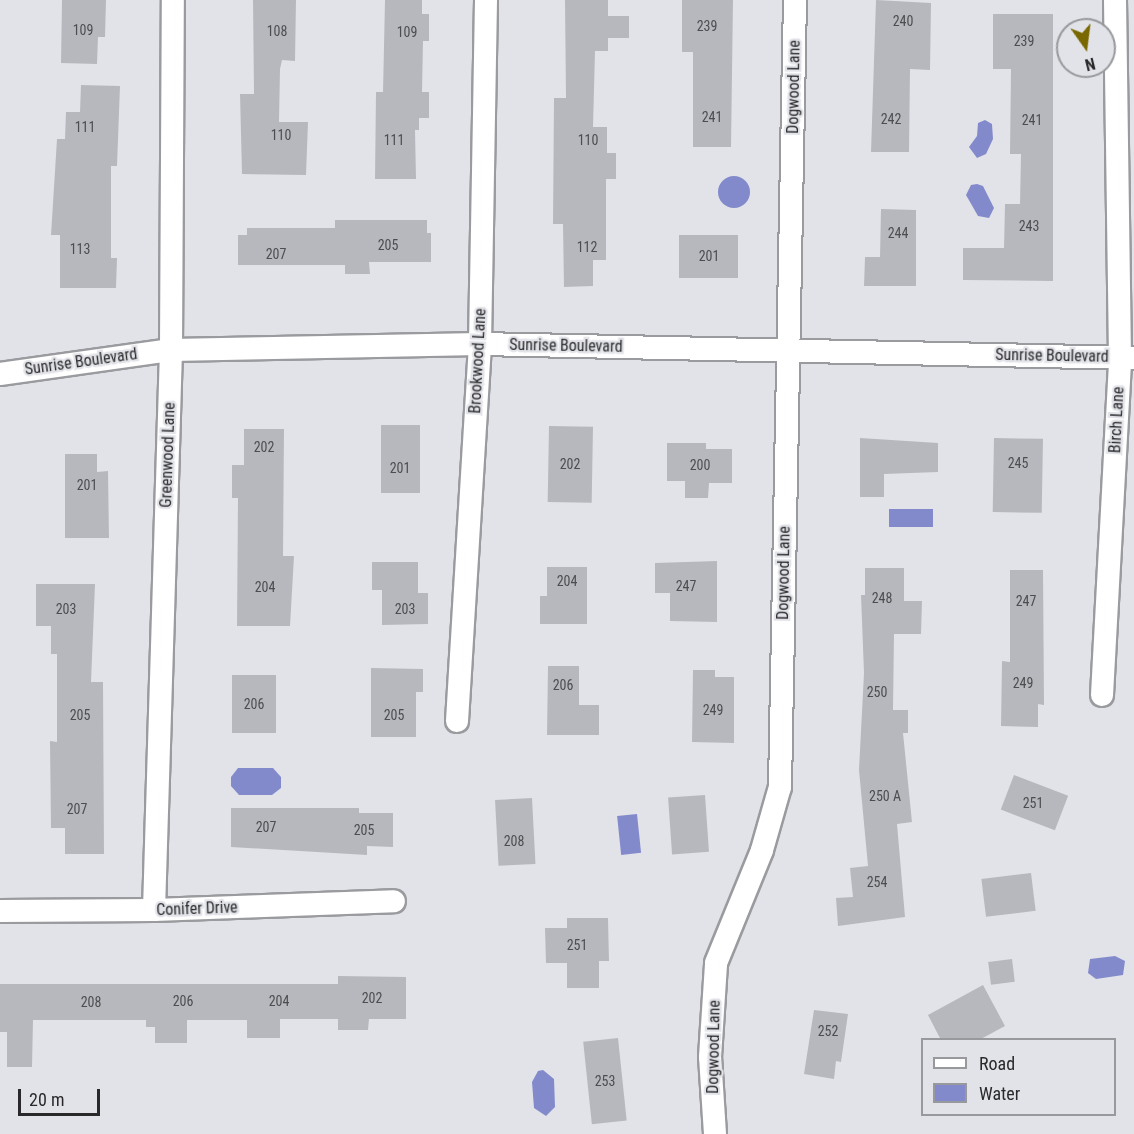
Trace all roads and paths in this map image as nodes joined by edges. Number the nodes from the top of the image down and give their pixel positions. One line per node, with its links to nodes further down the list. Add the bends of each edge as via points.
1 (173, 0): 6 (street, Greenwood Lane)
2 (486, 0): 5 (street, Brookwood Lane)
3 (795, 0): 7 (street, Dogwood Lane)
4 (1115, 0): 8 (street, Birch Lane)
5 (480, 344): 6 (street, Sunrise Boulevard); 7 (street, Sunrise Boulevard); 11 (street, Brookwood Lane)
6 (171, 350): 9 (street, Sunrise Boulevard); 13 (street, Greenwood Lane)
7 (789, 350): 8 (street, Sunrise Boulevard); 15 (street, Dogwood Lane, via 780,787 762,850 716,963 710,1057)
8 (1127, 358): 10 (street, Birch Lane)
9 (0, 374)
10 (1102, 695)
11 (458, 721)
12 (394, 901): 13 (street, Conifer Drive)
13 (154, 910): 14 (street, Conifer Drive)
14 (0, 911)
15 (715, 1134)

